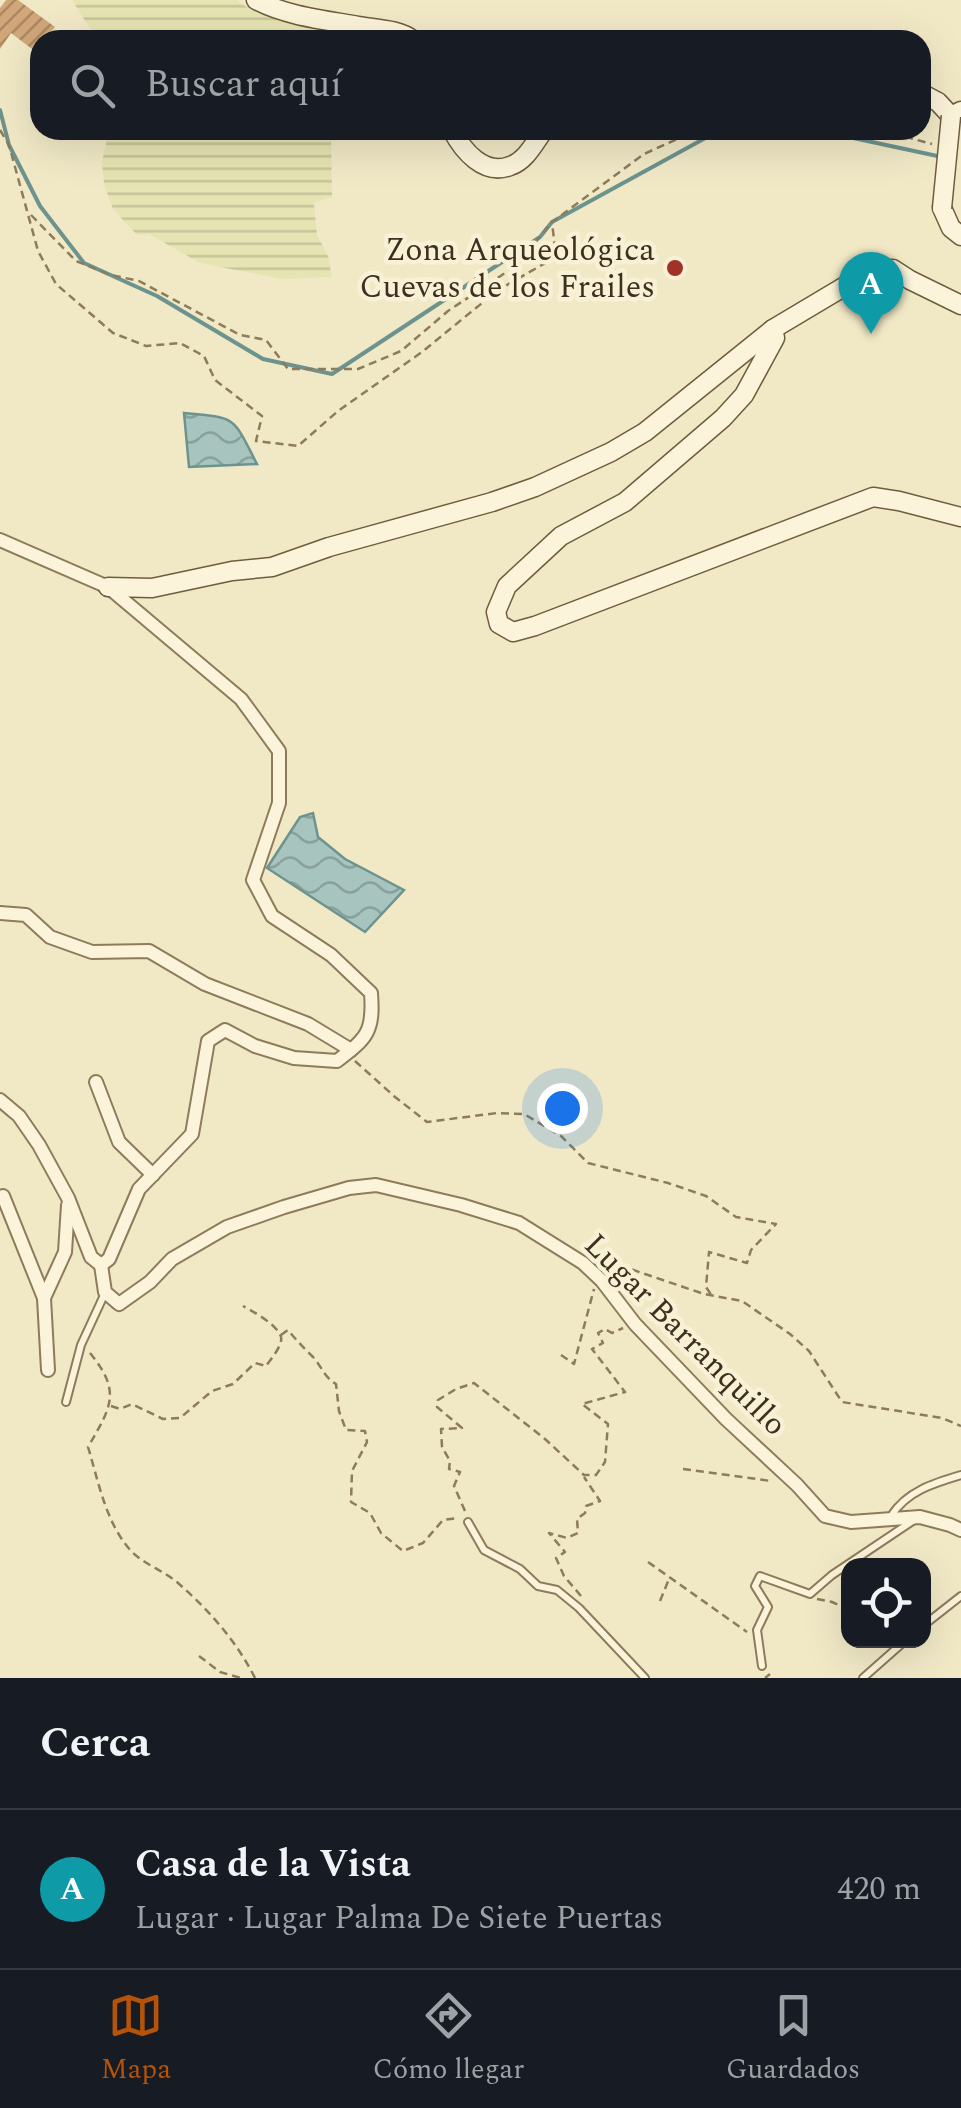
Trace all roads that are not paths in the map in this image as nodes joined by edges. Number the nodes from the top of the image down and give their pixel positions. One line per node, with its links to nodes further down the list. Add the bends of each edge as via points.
1 (256, 0): 2 (street)
2 (385, 30)
3 (931, 98): 4 (street)
4 (956, 114): 7 (street, bridge, via 942,208)
5 (458, 140): 6 (street, via 490,168 510,166)
6 (536, 140)
7 (961, 236)
8 (961, 305): 9 (street, via 893,269 872,270)
9 (773, 329): 10 (street, via 775,338 744,395 724,418 625,502 561,536 508,586 496,612 500,624 513,632 536,626 873,497); 12 (street, via 645,432 535,487 272,567 152,588)
10 (961, 517)
11 (0, 540): 12 (street)
12 (108, 587): 14 (street, via 241,698 279,751 279,802 254,880 272,916 331,955 371,994 373,1019)
13 (0, 913): 14 (street, via 26,915 50,937 92,952 149,952 205,984 308,1024)
14 (349, 1052): 17 (street, via 338,1061 294,1058 225,1030 208,1041 192,1134)
15 (96, 1082): 17 (street, via 118,1142)
16 (0, 1100): 19 (street, via 19,1116)
17 (153, 1175): 20 (street)
18 (4, 1196): 22 (street)
19 (68, 1198): 20 (street, via 90,1257); 22 (street, via 65,1252)
20 (100, 1265): 21 (street)
21 (106, 1292): 24 (lane, via 81,1346); 27 (street, Lugar Barranquillo, via 119,1304 172,1259 226,1227 350,1188 376,1185 461,1205 518,1222 583,1263 824,1516 851,1522)
22 (44, 1298): 23 (street)
23 (48, 1370)
24 (66, 1402)
25 (961, 1475): 27 (lane, via 924,1486)
26 (920, 1517): 27 (street, Lugar Barranquillo); 29 (street, Lugar Barranquillo); 33 (lane, via 810,1594 760,1576 755,1586 768,1607 757,1630)
27 (890, 1518)
28 (468, 1522): 34 (lane, via 484,1550 538,1586 557,1590)
29 (961, 1530)
30 (961, 1596): 31 (lane)
31 (931, 1620)
32 (897, 1648): 35 (lane)
33 (762, 1666)
34 (644, 1678)
35 (863, 1678)

